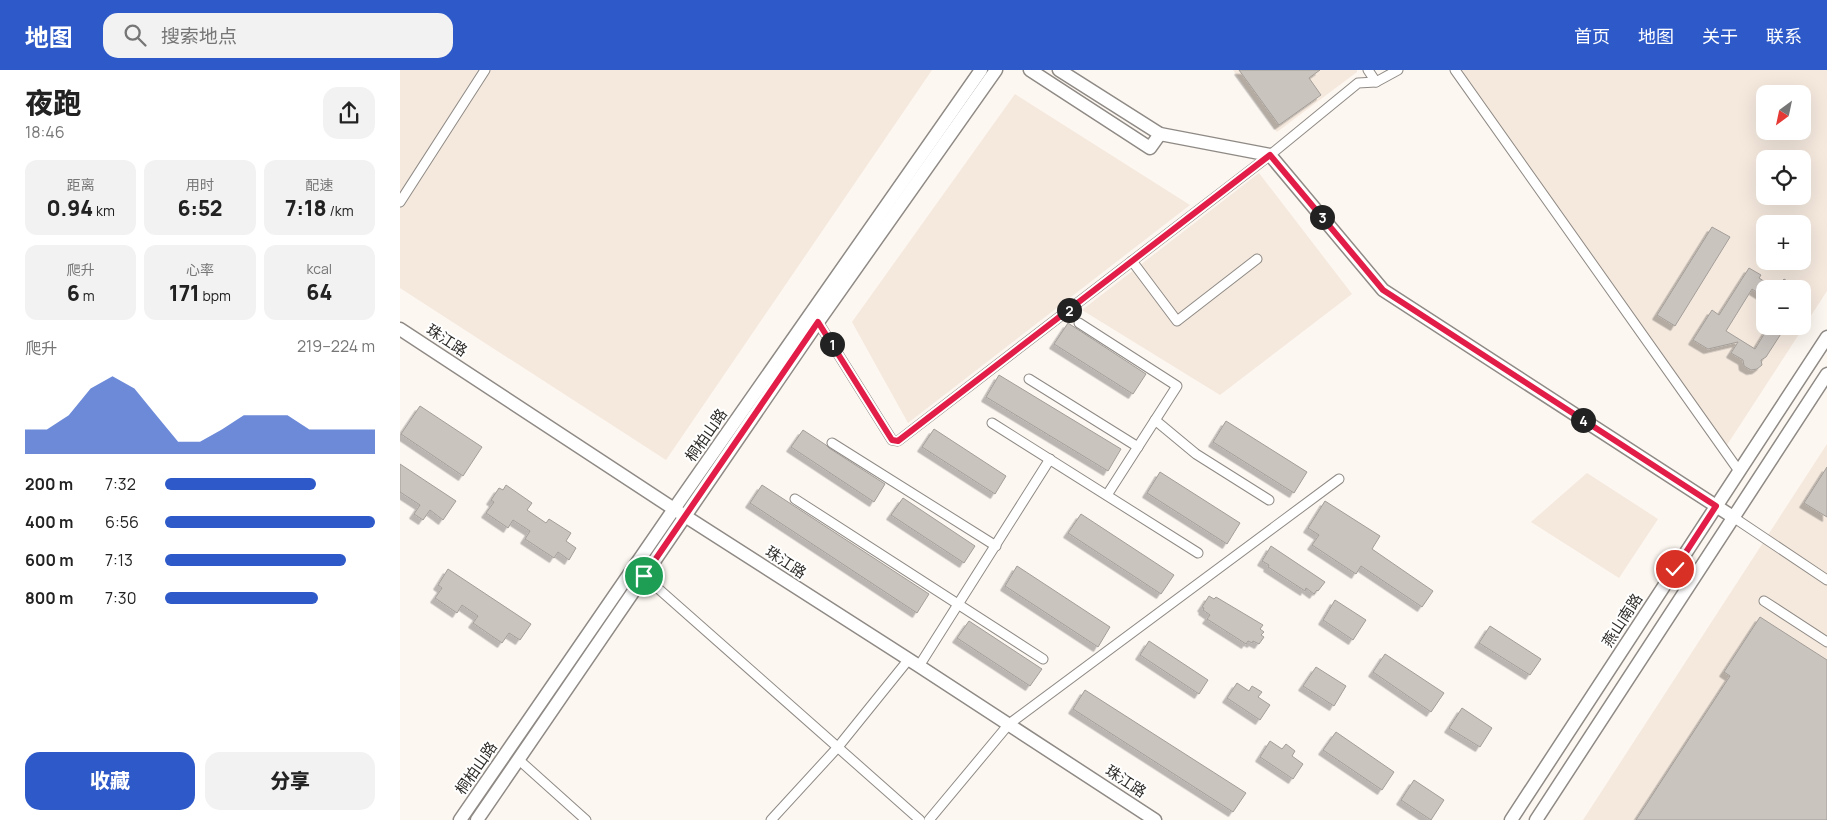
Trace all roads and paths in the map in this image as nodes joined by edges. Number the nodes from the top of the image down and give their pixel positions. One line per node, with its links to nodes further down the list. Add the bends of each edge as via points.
1 (485, 70): 12 (street)
2 (981, 70): 32 (street, 桐柏山路)
3 (996, 70): 15 (street, 桐柏山路)
4 (1030, 70): 10 (street, via 1150,148)
5 (1059, 70): 10 (street)
6 (1368, 70): 9 (street)
7 (1398, 70): 9 (street)
8 (1455, 70): 26 (street)
9 (1376, 82): 11 (street, via 1358,83)
10 (1160, 134): 11 (street)
11 (1270, 155): 14 (street); 31 (street, via 1383,290)
12 (400, 202)
13 (1257, 259): 14 (street, via 1177,321)
14 (1132, 261): 15 (street, via 898,441 892,440)
15 (818, 322): 32 (street, 桐柏山路)
16 (1079, 323): 21 (street, via 1177,386)
17 (400, 329): 32 (street, 珠江路)
18 (1827, 337): 26 (street, 燕山南路)
19 (1827, 374): 33 (street)
20 (1029, 379): 24 (street)
21 (1155, 420): 24 (street); 30 (street, via 1196,454)
22 (992, 423): 25 (street)
23 (832, 443): 34 (street)
24 (1138, 447): 28 (street)
25 (1050, 459): 28 (street); 34 (street)
26 (1739, 471): 31 (street, 燕山南路)
27 (1339, 479): 43 (street)
28 (1107, 495): 35 (street)
29 (795, 499): 39 (street)
30 (1269, 500)
31 (1716, 506): 33 (street); 53 (street, 燕山南路)
32 (679, 513): 36 (street, 桐柏山路); 42 (street, 珠江路); 46 (street, 桐柏山路)
33 (1733, 517): 37 (street); 54 (street)
34 (996, 546): 39 (street)
35 (1198, 553)
36 (644, 576): 44 (street); 45 (street, 桐柏山路)
37 (1827, 580)
38 (1764, 602): 40 (street)
39 (958, 604): 41 (street); 42 (street)
40 (1827, 642)
41 (1043, 659)
42 (914, 663): 43 (street, 珠江路); 44 (street)
43 (1009, 724): 51 (street); 52 (street, 珠江路)
44 (838, 747): 49 (street); 50 (street)
45 (519, 760): 47 (street, 桐柏山路); 48 (street)
46 (460, 820)
47 (477, 820)
48 (586, 820)
49 (771, 820)
50 (920, 820)
51 (929, 820)
52 (1155, 820)
53 (1511, 820)
54 (1536, 820)

